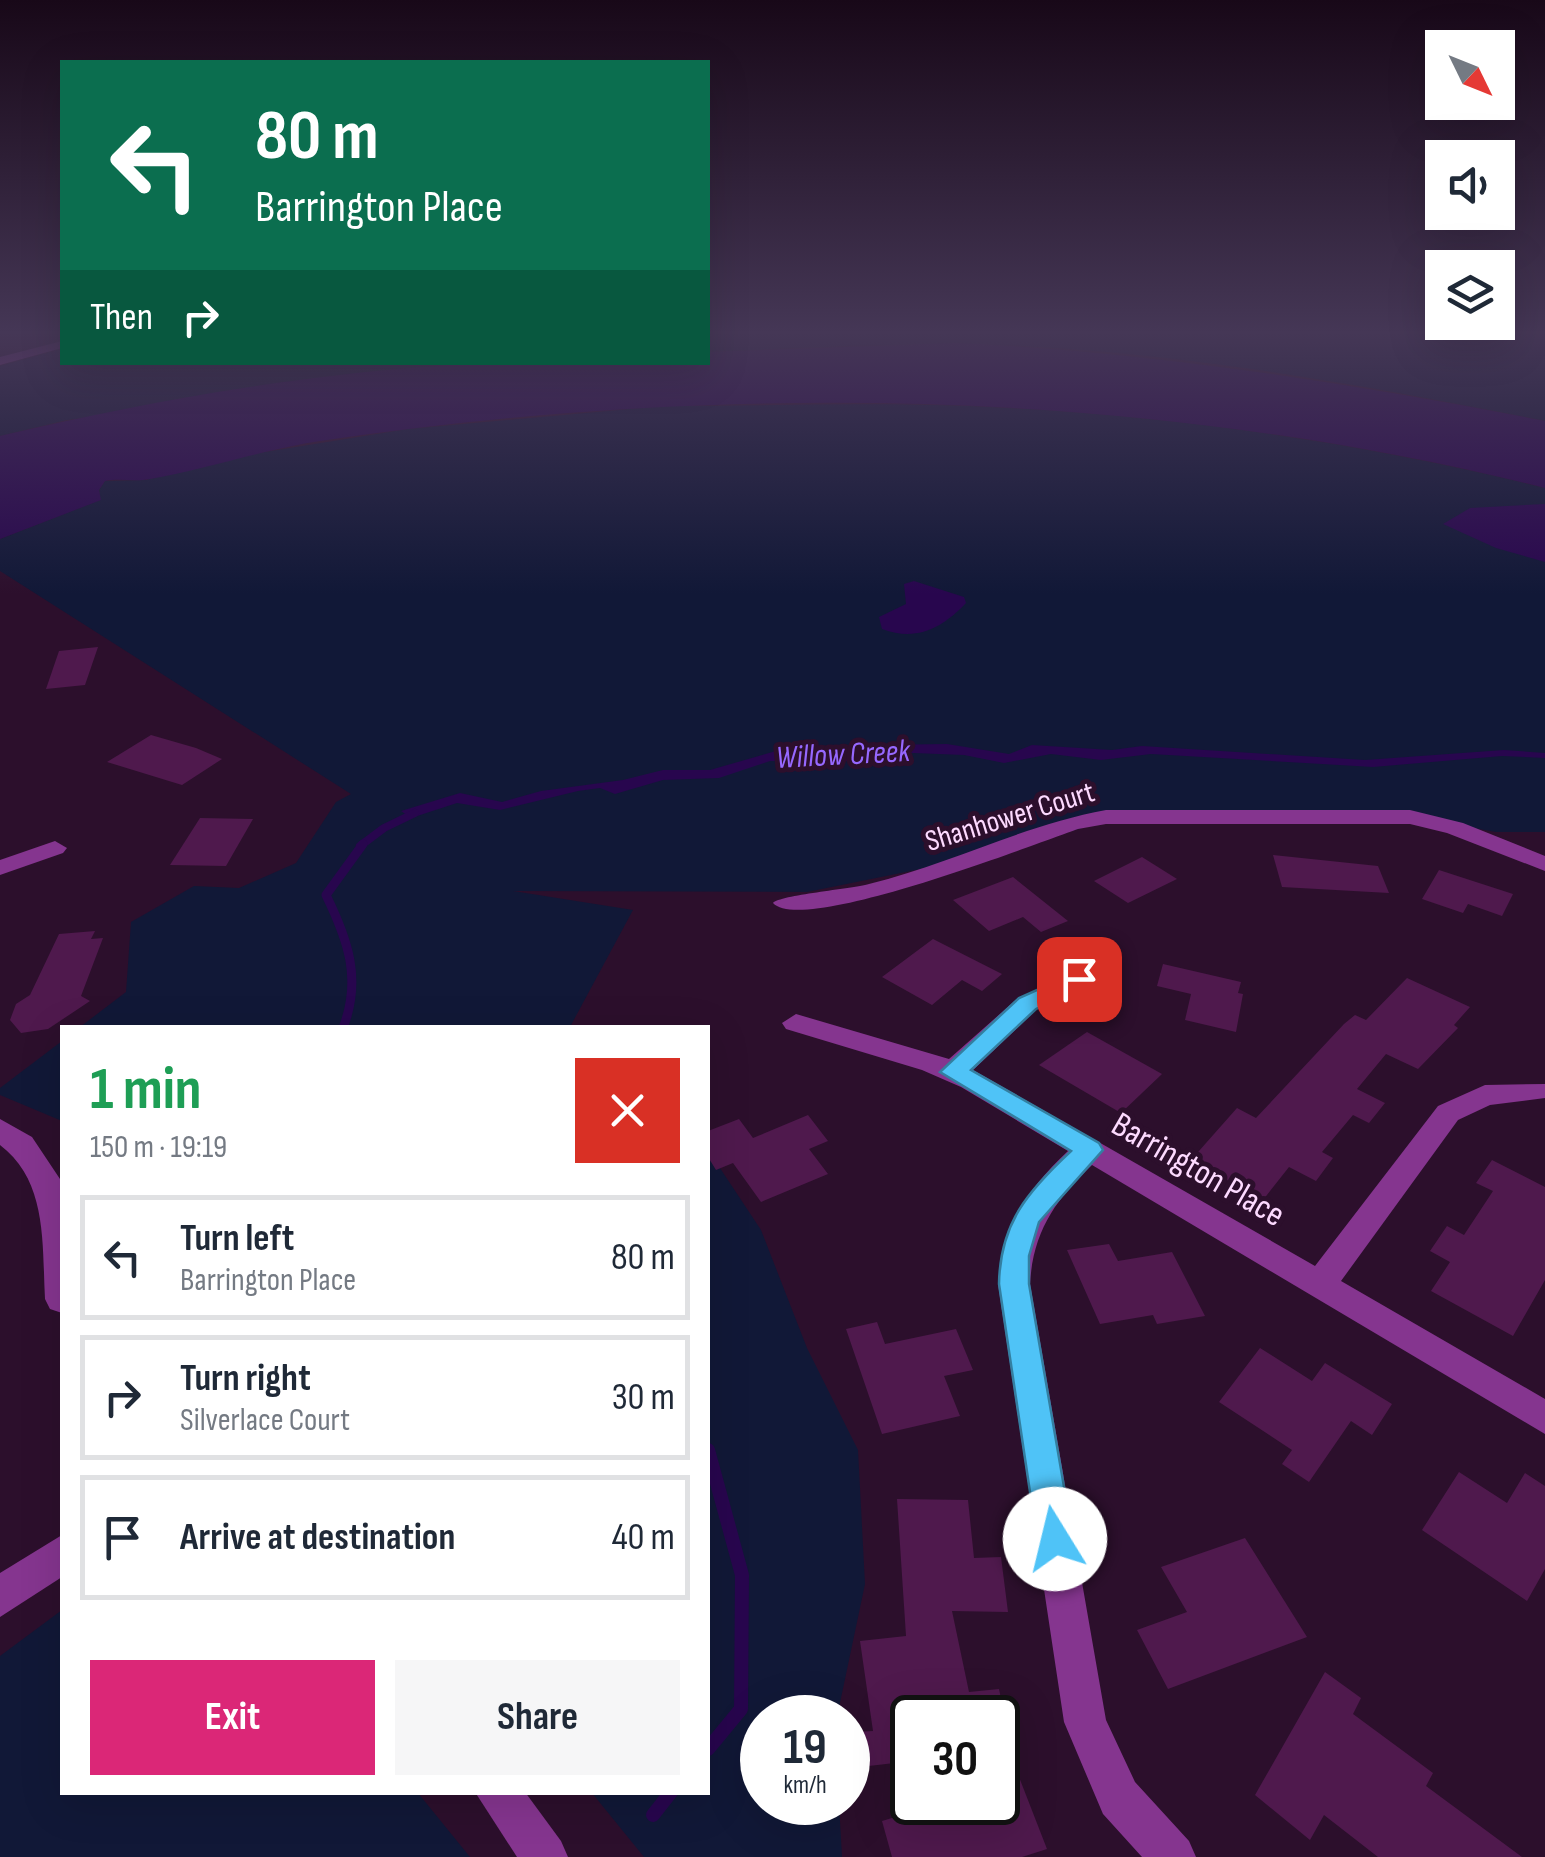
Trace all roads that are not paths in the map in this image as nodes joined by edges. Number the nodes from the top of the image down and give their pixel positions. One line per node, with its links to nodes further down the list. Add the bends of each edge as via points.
1 (55, 848): 3 (street)
2 (1545, 864): 4 (street, Shanhower Court, via 1410,818 1106,817 1073,822 877,890)
3 (0, 868)
4 (785, 903)
5 (1079, 979): 7 (street, via 1027,1004)
6 (796, 1023): 7 (street, Barrington Place)
7 (953, 1072): 10 (street, Barrington Place)
8 (1535, 1091): 12 (street, via 1485,1095 1448,1113)
9 (0, 1130): 11 (street, via 41,1162 51,1190)
10 (1090, 1150): 12 (street, Barrington Place); 18 (street, via 1025,1220 1014,1284 1084,1722 1119,1798)
11 (60, 1280)
12 (1320, 1284): 13 (street, Barrington Place)
13 (1545, 1418)
14 (60, 1555): 15 (street)
15 (0, 1597)
16 (499, 1795): 17 (street)
17 (545, 1857)
18 (1172, 1857)

